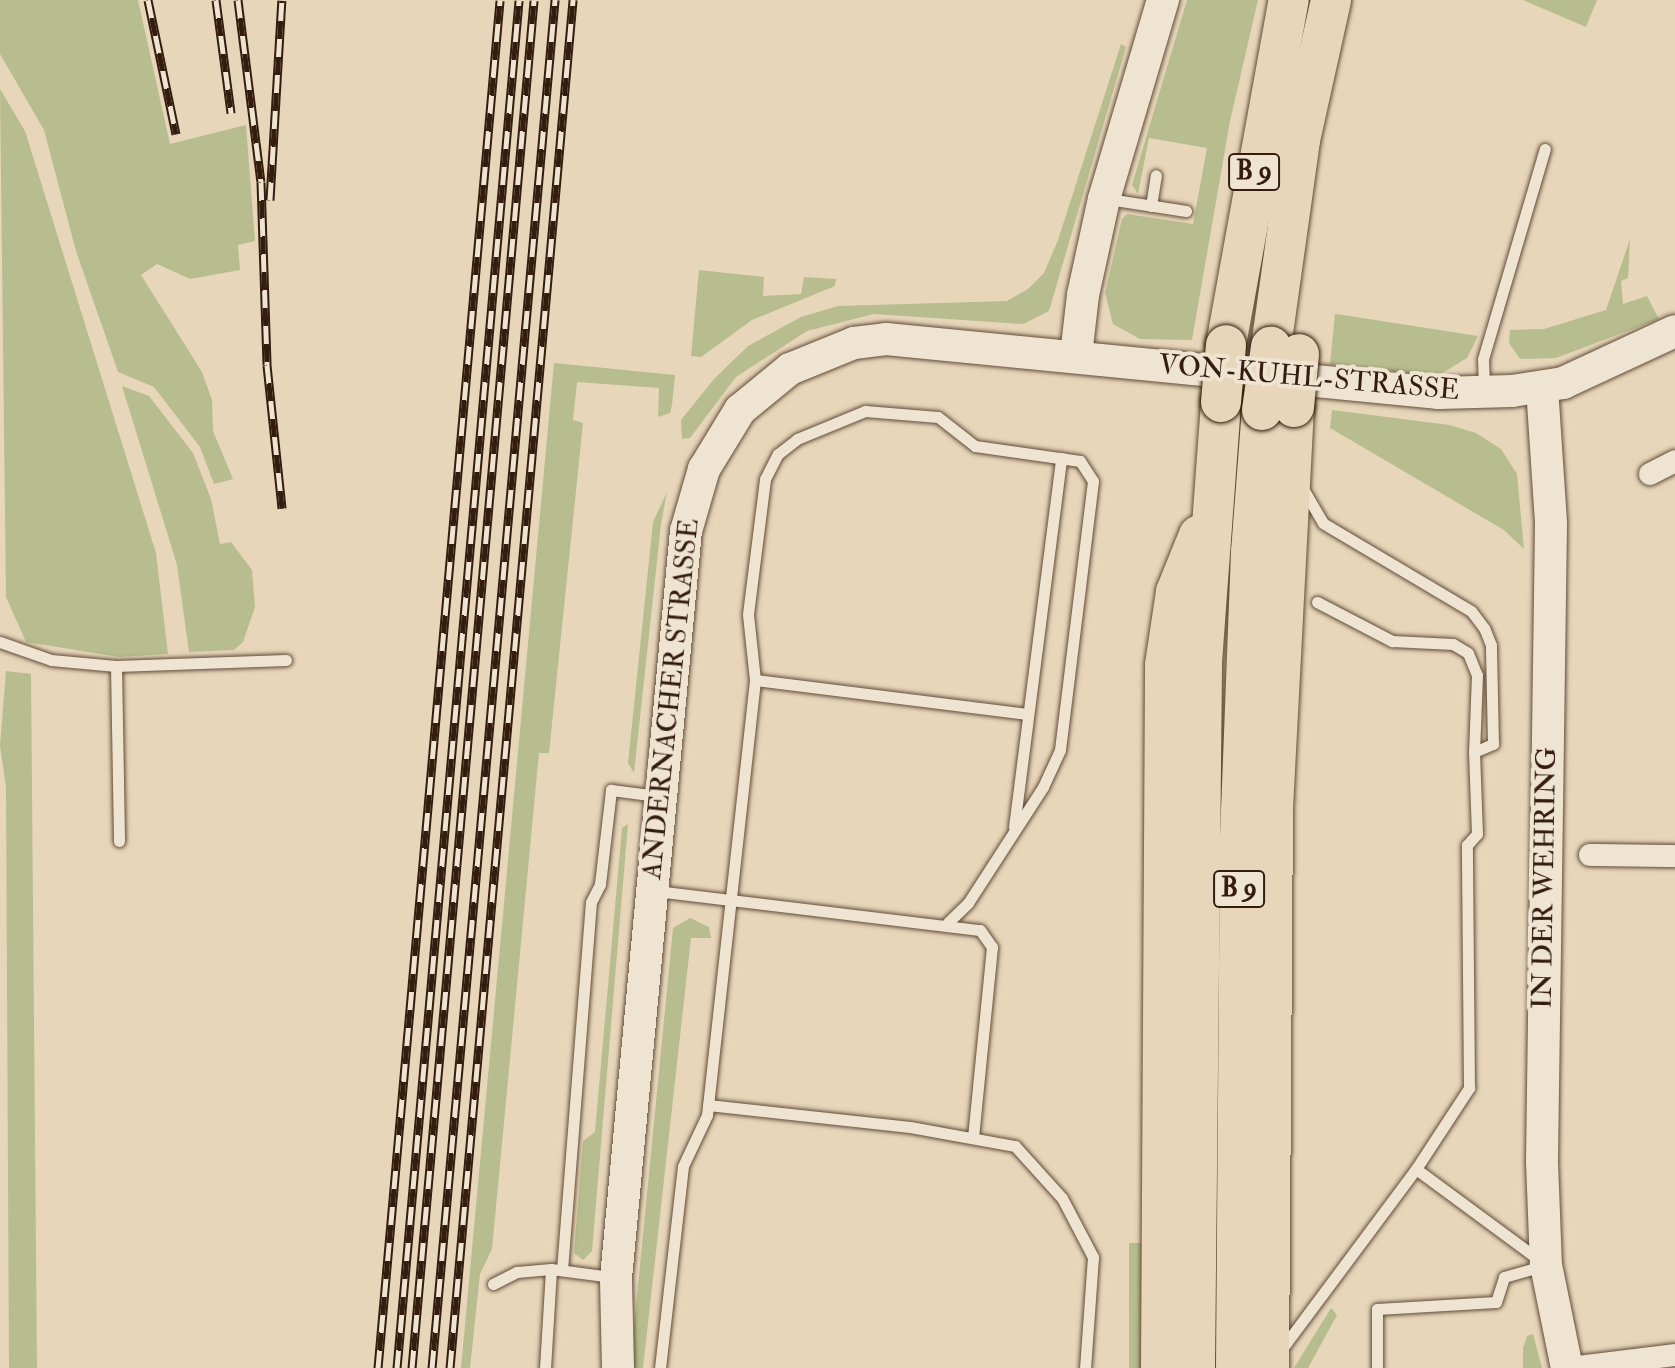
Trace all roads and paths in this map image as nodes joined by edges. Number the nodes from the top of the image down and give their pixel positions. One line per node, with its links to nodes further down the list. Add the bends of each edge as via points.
1 (1163, 0): 6 (street)
2 (1289, 0): 18 (highway, B 9, bridge, via 1226,345)
3 (1331, 0): 13 (highway, B 9, bridge, via 1289,217 1302,313 1285,350)
4 (1545, 149): 12 (lane, via 1483,359)
5 (1156, 175): 7 (lane)
6 (1104, 199): 7 (lane); 10 (street)
7 (1151, 206): 8 (lane)
8 (1186, 211)
9 (1675, 331): 11 (street, VON-KUHL-STRASSE, via 1608,366)
10 (1076, 355): 12 (street, VON-KUHL-STRASSE, via 1387,390); 26 (street, ANDERNACHER STRASSE, via 918,340 854,343 790,369 740,410 718,441 691,506)
11 (1542, 387): 12 (street, VON-KUHL-STRASSE); 37 (street, IN DER WEHRING, via 1551,524 1542,1045)
12 (1484, 392)
13 (1278, 408): 16 (highway); 49 (highway, B 9, via 1242,763)
14 (1061, 458): 23 (lane, via 975,446 938,417 877,410 850,414 797,439 778,454 765,479 748,614); 24 (lane); 27 (lane, via 1080,461 1093,481 1064,719 1056,762)
15 (1675, 461): 17 (street)
16 (1291, 465): 25 (lane, via 1323,523 1471,611 1484,628 1491,645 1493,744); 49 (highway, via 1273,808)
17 (1650, 474)
18 (1211, 506): 47 (highway, via 1176,592 1165,665); 48 (highway, B 9, via 1199,757)
19 (1317, 602): 25 (lane, via 1392,641 1453,644 1468,653 1477,675)
20 (0, 642): 22 (lane, via 51,660)
21 (286, 660): 22 (lane)
22 (116, 666): 28 (lane)
23 (755, 680): 24 (lane); 32 (lane)
24 (1028, 714): 27 (lane)
25 (1474, 752): 36 (lane, via 1477,834 1467,845 1469,1088)
26 (661, 797): 31 (street, ANDERNACHER STRASSE); 38 (lane, via 611,790 600,884 591,902)
27 (1014, 831): 33 (lane, via 968,903)
28 (119, 841)
29 (1590, 855): 30 (street, IN DER WEHRING)
30 (1675, 856)
31 (652, 890): 32 (lane); 39 (street, ANDERNACHER STRASSE)
32 (729, 900): 33 (lane); 34 (lane)
33 (948, 922): 35 (lane, via 971,925 988,937 992,947)
34 (708, 1105): 35 (lane); 45 (lane, via 683,1166)
35 (973, 1136): 46 (lane, via 1015,1146 1062,1198 1089,1245 1095,1269)
36 (1416, 1169): 37 (lane); 49 (lane)
37 (1546, 1265): 50 (lane, via 1504,1277 1496,1302 1377,1309); 51 (street, IN DER WEHRING)
38 (557, 1270): 39 (lane); 40 (lane, via 517,1272); 42 (lane)
39 (616, 1283): 43 (street, ANDERNACHER STRASSE); 44 (street, ANDERNACHER STRASSE)
40 (493, 1284)
41 (1675, 1355): 51 (street)
42 (545, 1368)
43 (599, 1368)
44 (618, 1368)
45 (660, 1368)
46 (1085, 1368)
47 (1161, 1368)
48 (1195, 1368)
49 (1258, 1368)
50 (1377, 1368)
51 (1568, 1368)

